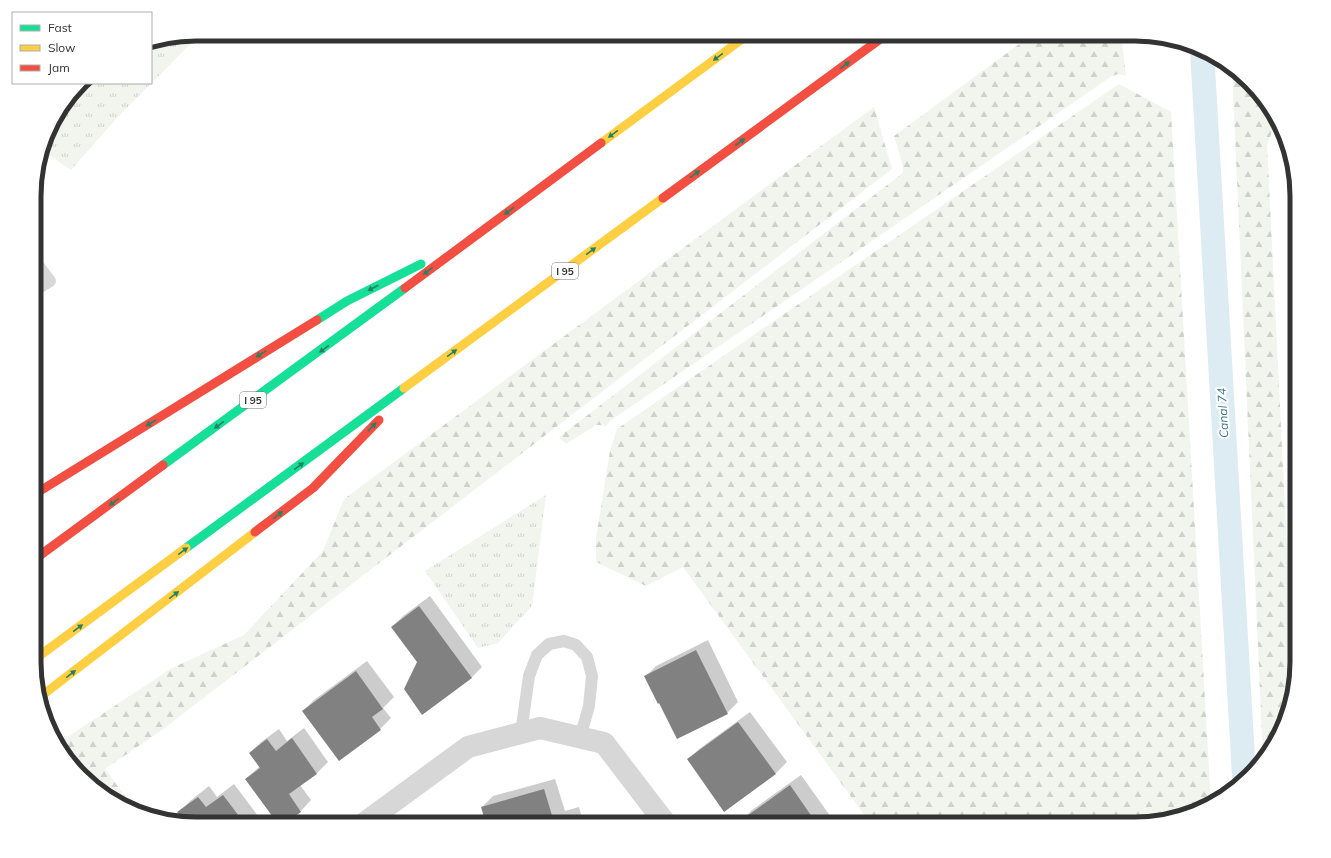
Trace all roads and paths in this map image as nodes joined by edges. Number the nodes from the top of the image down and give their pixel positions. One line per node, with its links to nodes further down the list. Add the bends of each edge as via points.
1 (740, 41): 3 (highway, I 95, one-way to 3)
2 (877, 41): 6 (highway, I 95, one-way to 2)
3 (470, 239): 7 (highway, one-way to 7, via 347,301); 8 (highway, I 95, one-way to 8)
4 (41, 269): 5 (lane, via 50,281)
5 (41, 286)
6 (421, 376): 9 (highway, I 95, one-way to 6); 10 (highway, one-way to 6, via 313,488)
7 (41, 490)
8 (41, 555)
9 (41, 655)
10 (44, 694)
11 (521, 734): 12 (street, via 540,728); 12 (lane, via 529,676 537,655 549,644 564,641 576,645 588,657 592,676 589,706); 13 (street, via 468,747)
12 (580, 738): 14 (street, via 604,743)
13 (373, 817)
14 (661, 817)

